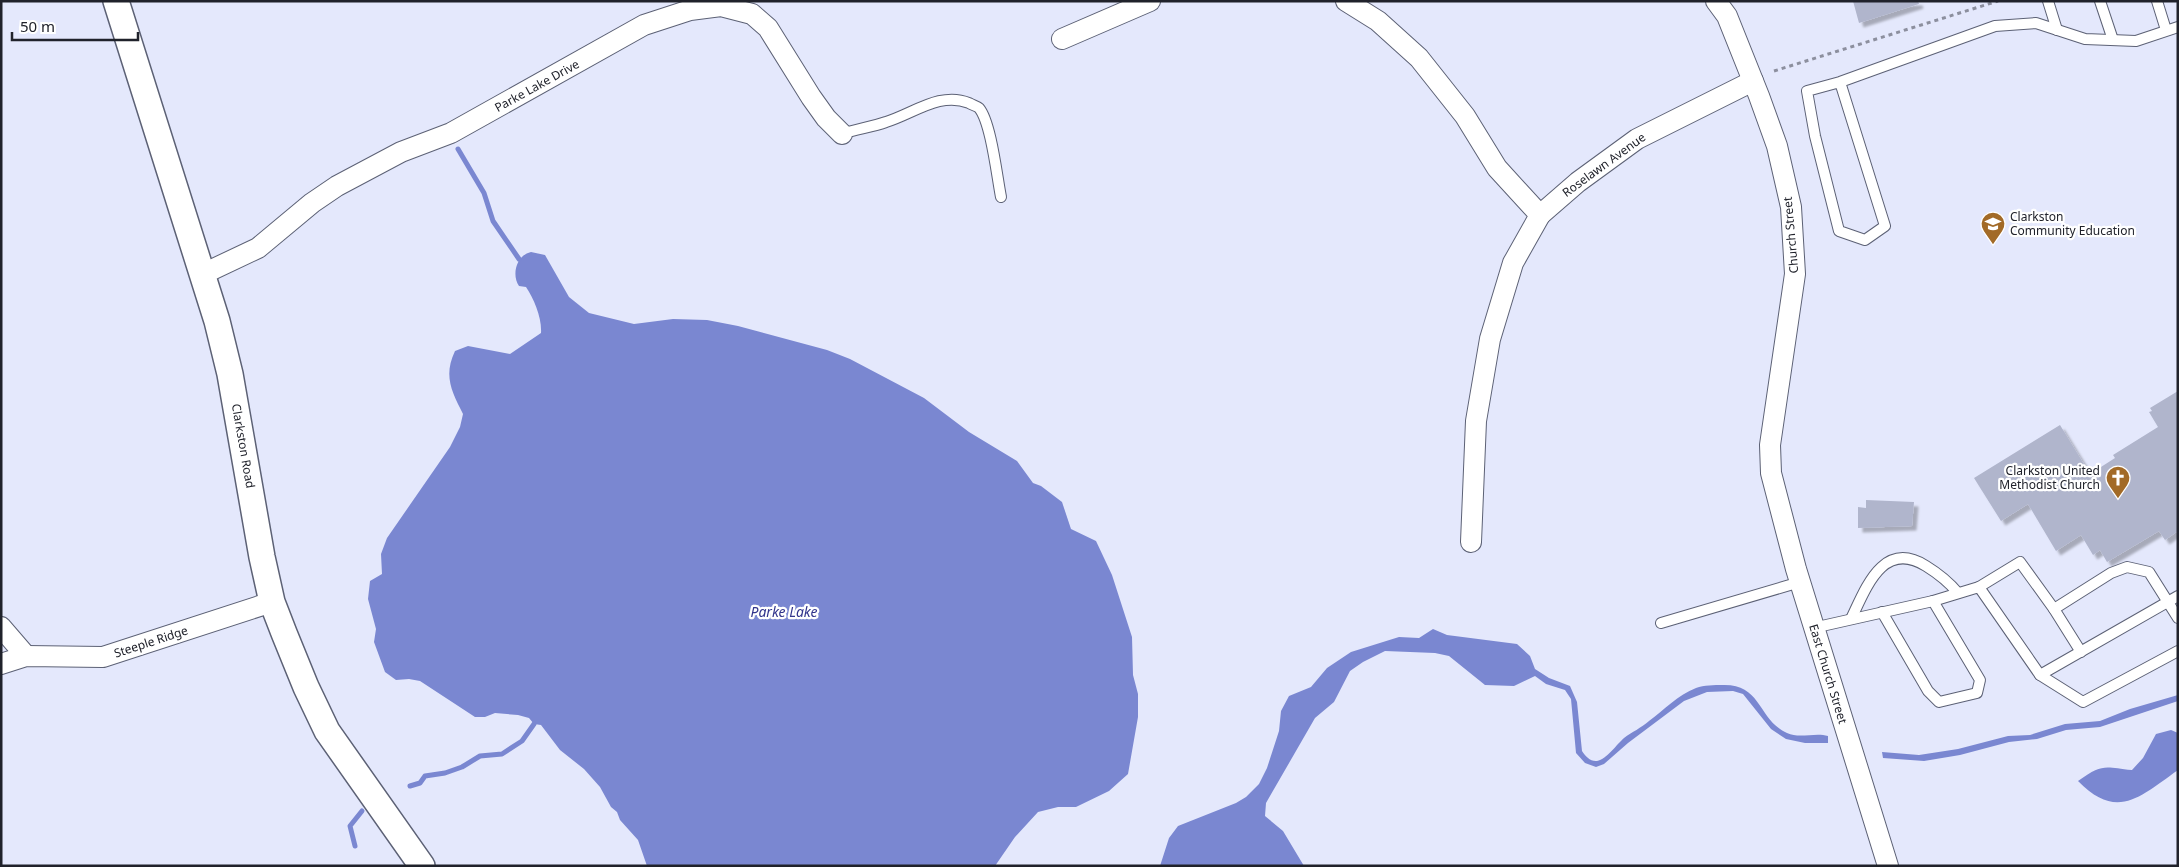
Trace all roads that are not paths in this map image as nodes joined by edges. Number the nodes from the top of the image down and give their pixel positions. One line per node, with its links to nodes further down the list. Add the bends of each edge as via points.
1 (116, 1): 18 (street, Clarkston Road)
2 (1150, 1): 11 (street)
3 (1346, 1): 17 (street, via 1378,21 1420,58 1465,116 1497,168)
4 (1716, 1): 13 (street, Church Street, via 1727,16)
5 (2048, 1): 9 (lane)
6 (2100, 1): 12 (lane)
7 (2157, 1): 10 (lane)
8 (2178, 27): 10 (lane)
9 (2057, 30): 12 (lane, via 2085,39); 14 (lane, via 2036,23 1995,26)
10 (2166, 30): 12 (lane, via 2136,40)
11 (1062, 39)
12 (2113, 40)
13 (1753, 81): 17 (street, Roselawn Avenue, via 1636,139); 19 (street, Church Street, via 1777,146 1791,207 1795,274 1770,445)
14 (1840, 82): 14 (lane, via 1807,91 1838,231 1865,240 1885,226)
15 (842, 134): 16 (lane, via 885,123 931,103 961,100 978,107 985,120); 18 (street, Parke Lake Drive, via 811,97 768,28 752,14 722,6 690,10 644,26 451,133 401,152 337,186 258,248)
16 (1000, 197)
17 (1540, 215): 20 (street, Roselawn Avenue, via 1513,263 1490,339 1476,421)
18 (203, 274): 26 (street, Clarkston Road, via 230,374)
19 (1773, 480): 21 (street, East Church Street)
20 (1471, 542)
21 (1800, 582): 32 (lane); 34 (street, East Church Street)
22 (1979, 587): 23 (lane); 28 (lane, via 2020,562); 39 (lane)
23 (1958, 593): 25 (lane); 31 (lane, via 1946,579 1916,560 1892,559 1868,585)
24 (2178, 596): 27 (lane)
25 (1933, 601): 29 (lane); 29 (lane, via 1980,680 1977,693 1939,702 1928,691)
26 (272, 602): 37 (street, Steeple Ridge, via 103,657); 40 (street, Clarkston Road, via 327,732)
27 (2168, 602): 28 (lane, via 2149,572 2126,567); 30 (lane); 36 (lane)
28 (2054, 609): 36 (lane)
29 (1882, 612): 31 (lane)
30 (2178, 618)
31 (1851, 619): 34 (lane)
32 (1661, 623)
33 (1, 627): 37 (street)
34 (1813, 628): 41 (street, East Church Street)
35 (2178, 651): 39 (lane, via 2082,702)
36 (2081, 652): 39 (lane)
37 (26, 656): 38 (street, Steeple Ridge)
38 (1, 664)
39 (2040, 675)
40 (422, 866)
41 (1888, 866)

